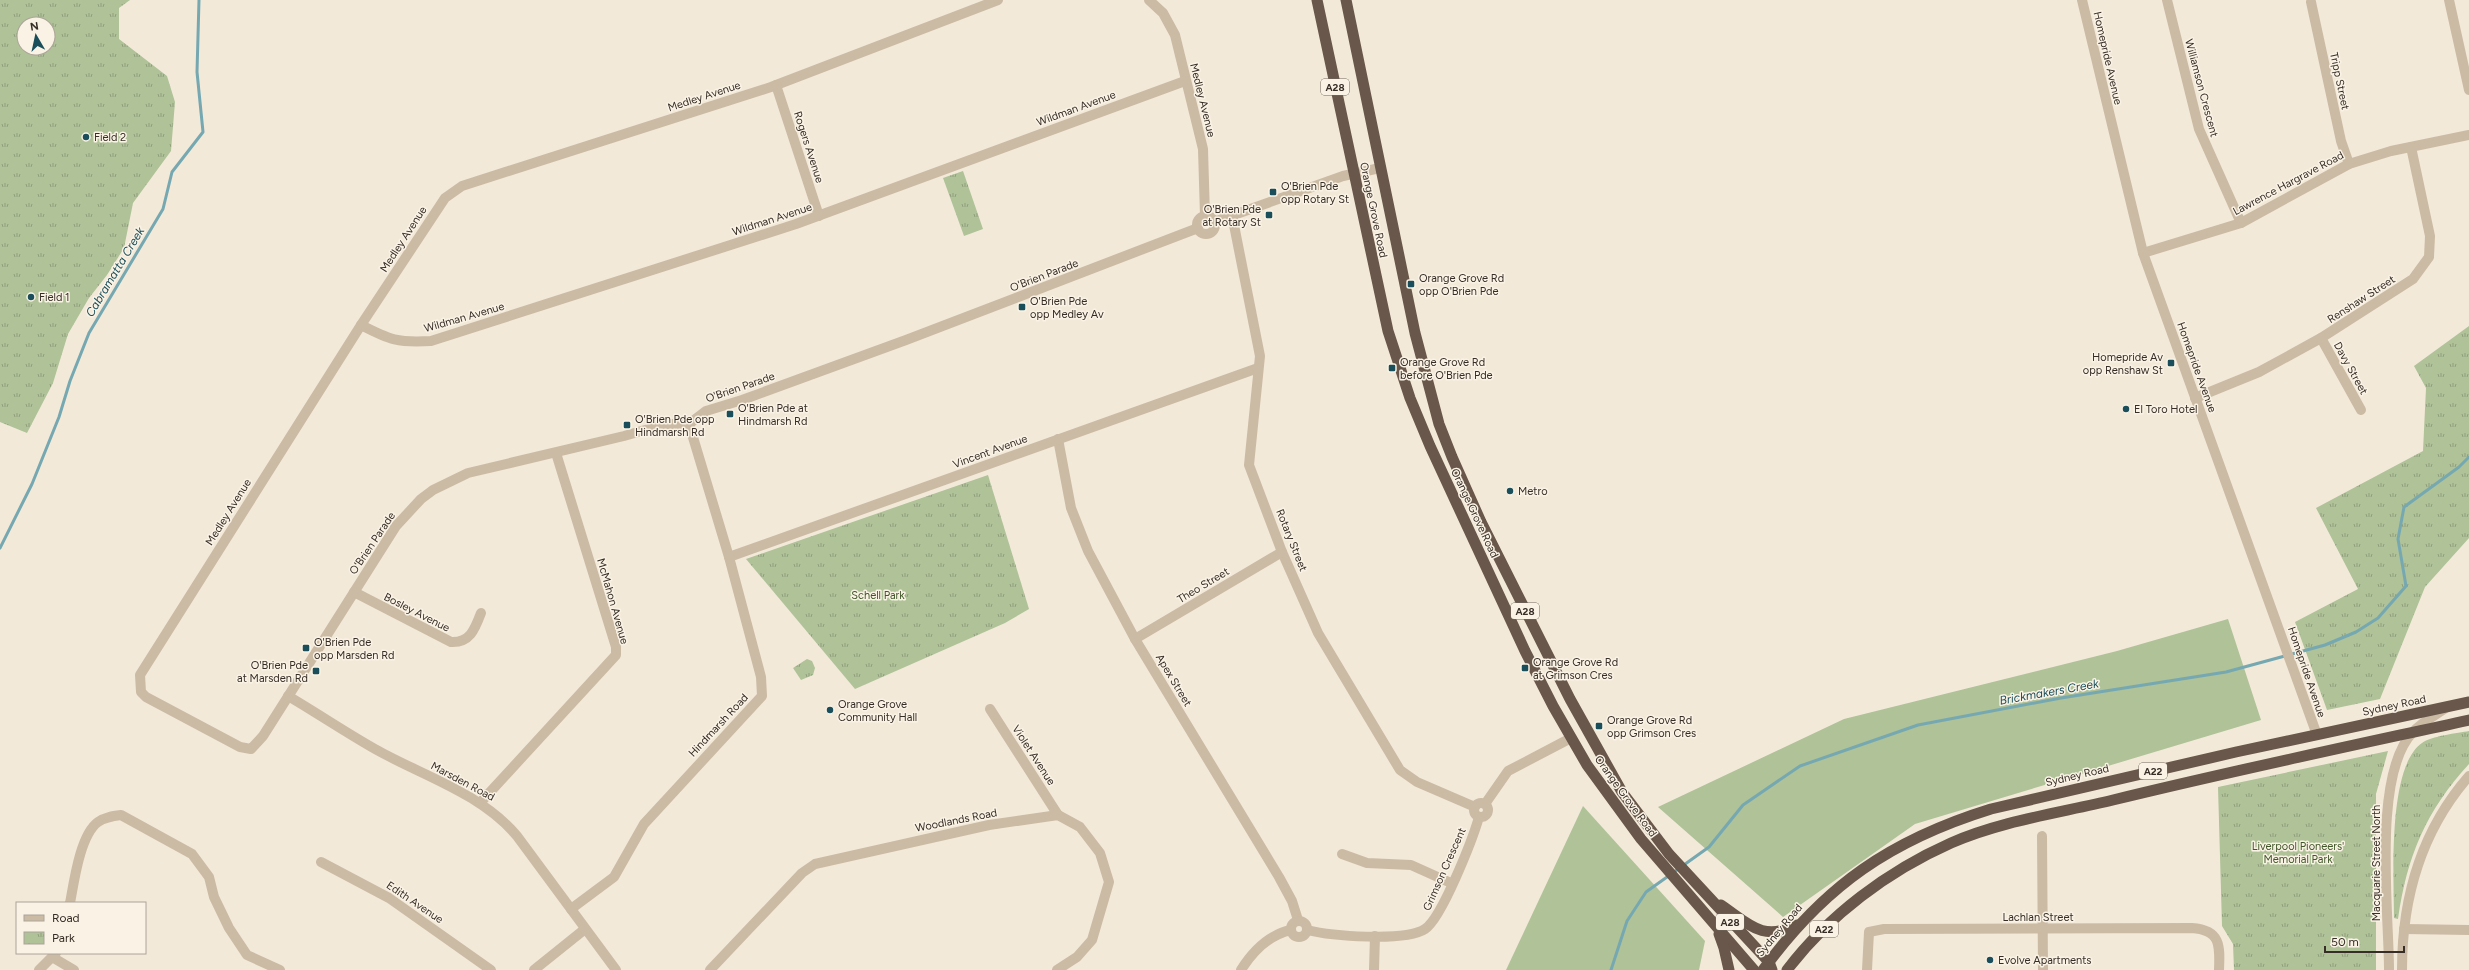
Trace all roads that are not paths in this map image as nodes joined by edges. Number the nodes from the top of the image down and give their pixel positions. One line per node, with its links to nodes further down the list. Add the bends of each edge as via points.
1 (998, 0): 10 (street, Medley Avenue)
2 (1149, 0): 9 (street, Medley Avenue, via 1163,13 1175,35)
3 (1317, 0): 16 (highway, Orange Grove Road / A28)
4 (1346, 0): 15 (highway, Orange Grove Road / A28)
5 (2082, 0): 23 (street, Homepride Avenue)
6 (2167, 0): 21 (street, Williamson Crescent, via 2199,129)
7 (2449, 0): 11 (street)
8 (2311, 2): 14 (street, Tripp Street)
9 (1185, 81): 18 (street, Wildman Avenue); 19 (street, Medley Avenue, via 1203,149)
10 (776, 85): 18 (street, Rogers Avenue); 24 (street, Medley Avenue, via 462,186 445,198 433,214)
11 (2469, 90)
12 (2469, 135): 13 (street, Lawrence Hargrave Road)
13 (2411, 147): 14 (street, Lawrence Hargrave Road); 25 (street, Renshaw Street, via 2430,236 2429,257 2413,279)
14 (2348, 164): 21 (street, Lawrence Hargrave Road)
15 (1380, 168): 16 (street); 55 (highway, Orange Grove Road / A28, via 1414,333 1439,424 1481,522 1593,744 1622,792 1669,854)
16 (1353, 173): 17 (street); 44 (highway, Orange Grove Road / A28, via 1388,331 1410,398 1525,651)
17 (1232, 215): 20 (street); 26 (street, Rotary Street, via 1260,356)
18 (819, 216): 24 (street, Wildman Avenue, via 431,341 391,340)
19 (1205, 216): 20 (street, via 1211,217); 22 (street, via 1198,220)
20 (1214, 222): 22 (street, via 1214,228 1208,234 1202,233)
21 (2241, 223): 23 (street, Lawrence Hargrave Road)
22 (1198, 228): 29 (street, O'Brien Parade, via 906,340 706,411)
23 (2143, 253): 27 (street, Homepride Avenue)
24 (361, 325): 45 (street, Medley Avenue, via 140,675 139,686 146,697)
25 (2321, 338): 27 (street, Renshaw Street, via 2259,372); 28 (street, Davy Street)
26 (1258, 368): 30 (street, Vincent Avenue); 32 (street, Rotary Street, via 1249,465)
27 (2195, 398): 43 (street, Homepride Avenue)
28 (2361, 410)
29 (689, 424): 31 (street, O'Brien Parade, via 666,424); 33 (street, Hindmarsh Road)
30 (1058, 439): 33 (street, Vincent Avenue); 36 (street, Apex Street, via 1071,508 1088,551)
31 (556, 453): 34 (street, O'Brien Parade, via 474,472 433,490 396,526); 48 (street, McMahon Avenue, via 616,647 616,655)
32 (1282, 552): 36 (street, Theo Street); 49 (street, Rotary Street, via 1318,633 1400,770 1417,782)
33 (729, 557): 57 (street, Hindmarsh Road, via 760,677 762,696 644,824 614,877)
34 (354, 592): 35 (street, Bosley Avenue, via 451,642 462,641 473,634); 37 (street, O'Brien Parade)
35 (481, 613)
36 (1135, 639): 58 (street, Apex Street, via 1279,877 1292,901)
37 (288, 696): 45 (street, O'Brien Parade, via 257,745); 48 (street, Marsden Road, via 374,749)
38 (2469, 702): 39 (highway, A22)
39 (2448, 706): 42 (street, Macquarie Street North); 43 (highway, Sydney Road / A22)
40 (990, 709): 50 (street, Violet Avenue)
41 (2469, 720): 42 (highway, A22)
42 (2412, 732): 46 (highway, A22); 86 (street, Macquarie Street North, via 2402,750 2388,794 2386,823)
43 (2317, 735): 46 (highway); 59 (highway, Sydney Road / A22, via 1998,807 1953,820 1914,837 1881,856 1822,901)
44 (1571, 738): 49 (street, via 1508,771 1485,804 1480,803); 60 (highway, Orange Grove Road / A28, via 1614,804)
45 (245, 749)
46 (2322, 752): 82 (highway, A22, via 1972,834 1928,855 1867,893 1823,930)
47 (2469, 776): 62 (street, via 2444,810 2422,851 2409,893)
48 (480, 803): 57 (street, Marsden Road, via 508,824)
49 (1477, 812): 54 (street, Grimson Crescent, via 1470,842)
50 (1058, 815): 76 (street, Woodlands Road, via 989,825 815,864 802,873); 77 (street, via 1080,827 1100,854 1109,882 1092,940 1077,957)
51 (2042, 836): 65 (street)
52 (1342, 854): 54 (street, via 1367,863 1411,865)
53 (321, 862): 73 (street, Edith Avenue, via 389,898)
54 (1451, 883): 67 (street, Grimson Crescent, via 1434,920 1426,929 1401,937)
55 (1706, 895): 59 (highway, via 1765,932 1782,932); 69 (highway, Orange Grove Road / A28)
56 (70, 902): 72 (street, via 80,859 91,829 108,816 121,814 192,854 209,877 214,897 229,928 247,955)
57 (571, 909): 61 (street, Marsden Road)
58 (1298, 920): 63 (street, via 1292,924); 64 (street, via 1306,924)
59 (1800, 924): 69 (highway, Sydney Road / A22)
60 (1715, 926): 80 (highway, A28); 81 (highway, Orange Grove Road)
61 (585, 929): 74 (street); 75 (street, Marsden Road)
62 (2404, 929): 66 (street); 87 (street)
63 (1291, 930): 64 (street, via 1293,935 1298,937 1304,936); 78 (street, via 1260,945)
64 (1307, 930): 67 (street, Grimson Crescent)
65 (2043, 930): 83 (street, Lachlan Street, via 1869,932); 84 (street); 85 (street, Lachlan Street, via 2192,928 2208,931 2219,944)
66 (2469, 930)
67 (1375, 936): 79 (street)
68 (54, 955): 70 (street); 71 (street)
69 (1768, 967)
70 (39, 970)
71 (74, 970)
72 (280, 970)
73 (491, 970)
74 (534, 970)
75 (616, 970)
76 (710, 970)
77 (1057, 970)
78 (1241, 970)
79 (1374, 970)
80 (1729, 970)
81 (1754, 970)
82 (1787, 970)
83 (1867, 970)
84 (2043, 970)
85 (2219, 970)
86 (2389, 970)
87 (2402, 970)

